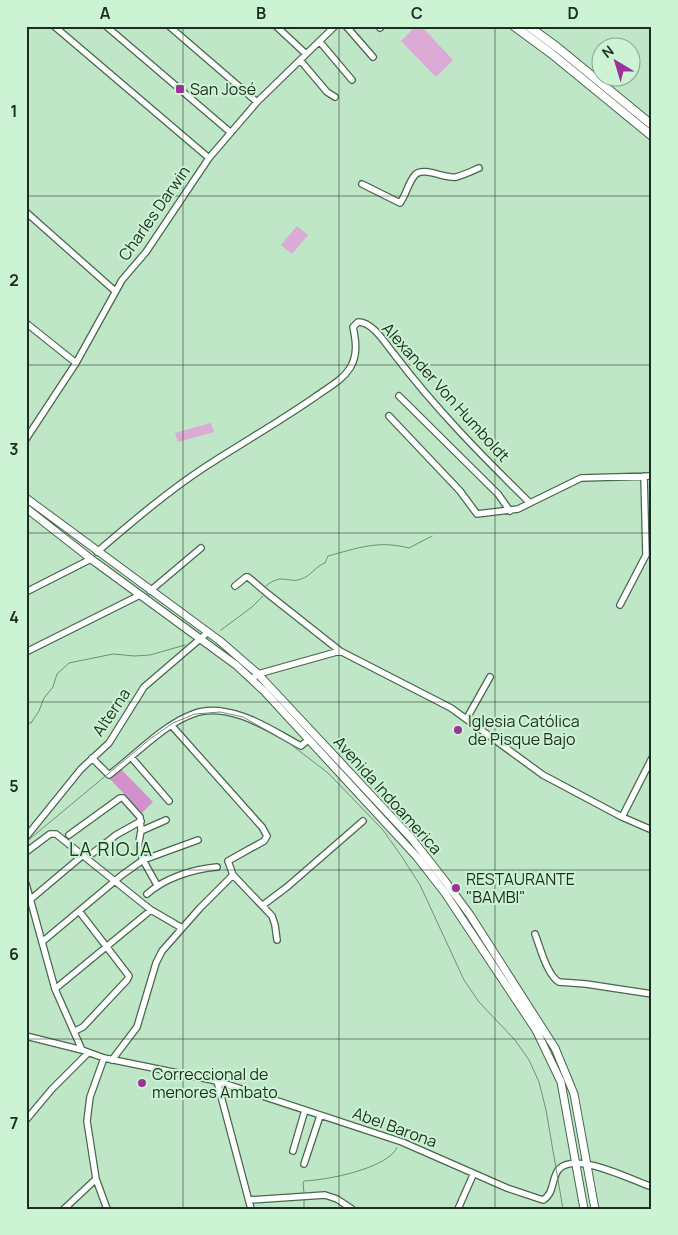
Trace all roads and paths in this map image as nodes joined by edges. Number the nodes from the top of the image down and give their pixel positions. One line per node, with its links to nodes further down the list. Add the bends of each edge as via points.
1 (54, 26): 19 (street)
2 (106, 26): 17 (street)
3 (169, 26): 15 (street)
4 (276, 26): 10 (street)
5 (335, 26): 9 (street, Charles Darwin)
6 (346, 26): 11 (street)
7 (514, 26): 18 (highway)
8 (528, 26): 16 (highway)
9 (320, 42): 10 (street, Charles Darwin); 13 (street)
10 (306, 54): 12 (street, Charles Darwin)
11 (373, 57)
12 (300, 60): 14 (street); 15 (street, Charles Darwin)
13 (352, 80)
14 (335, 97)
15 (257, 102): 17 (street, Charles Darwin)
16 (652, 125)
17 (230, 132): 19 (street, Charles Darwin)
18 (652, 136)
19 (209, 158): 23 (street, Charles Darwin, via 146,252)
20 (479, 168): 21 (street, via 456,177 417,172 400,203)
21 (362, 184)
22 (26, 212): 23 (street)
23 (115, 291): 25 (street, Charles Darwin)
24 (26, 323): 25 (street)
25 (76, 363): 28 (street, Charles Darwin)
26 (399, 396): 34 (street, via 498,494)
27 (389, 416): 34 (street, via 462,492 477,514)
28 (26, 439)
29 (644, 476): 30 (street); 32 (street, via 581,478); 42 (street, via 646,555)
30 (652, 476)
31 (26, 498): 36 (main road, Avenida Indoamerica)
32 (530, 503): 34 (street); 36 (street, Alexander Von Humboldt, via 414,380 381,337 366,324 358,322 353,327 355,356 341,378 280,422 205,467)
33 (26, 508): 37 (main road, Avenida Indoamerica)
34 (510, 511)
35 (201, 548): 39 (street)
36 (97, 552): 39 (main road, Avenida Indoamerica)
37 (91, 559): 40 (street); 41 (main road, Avenida Indoamerica)
38 (235, 586): 45 (street, via 248,577)
39 (150, 591): 43 (main road, Avenida Indoamerica)
40 (26, 592)
41 (140, 595): 44 (main road, Avenida Indoamerica); 46 (street)
42 (620, 605)
43 (207, 633): 44 (street, Alterna); 47 (main road, Avenida Indoamerica, via 220,641)
44 (201, 639): 47 (main road, Avenida Indoamerica); 55 (street, Alterna, via 144,687 113,737)
45 (340, 650): 47 (street); 51 (street)
46 (26, 652)
47 (255, 676): 49 (main road, Avenida Indoamerica); 50 (main road, Avenida Indoamerica)
48 (490, 677): 51 (street)
49 (288, 705): 50 (main road); 101 (main road, Avenida Indoamerica, via 412,839 470,915 555,1048 574,1094)
50 (281, 710): 53 (main road, Avenida Indoamerica)
51 (467, 718): 58 (street, via 530,768)
52 (172, 726): 53 (street, via 192,714 220,711 249,718 301,746); 54 (street); 74 (street, via 267,836 264,841 228,861)
53 (308, 740): 103 (main road, Avenida Indoamerica, via 418,857 536,1030 561,1082)
54 (130, 757): 55 (street, via 109,775); 57 (street)
55 (92, 758): 62 (street, Alterna)
56 (652, 758): 58 (street)
57 (169, 801)
58 (622, 817): 63 (street)
59 (166, 820): 64 (street)
60 (141, 821): 64 (street); 66 (street, via 126,799 120,798); 70 (street)
61 (363, 821): 80 (street)
62 (36, 826): 65 (street); 67 (street, Alterna)
63 (652, 830)
64 (141, 831): 72 (street, via 138,846)
65 (26, 833)
66 (69, 835)
67 (26, 837)
68 (198, 840): 72 (street)
69 (26, 852): 71 (street, via 53,833)
70 (93, 853)
71 (82, 856): 75 (street); 79 (street)
72 (143, 860): 75 (street); 77 (street)
73 (217, 867): 77 (street, via 198,870)
74 (233, 876): 80 (street); 83 (street)
75 (115, 882): 81 (street); 82 (street)
76 (26, 884): 79 (street)
77 (157, 885): 78 (street)
78 (147, 894)
79 (31, 899): 86 (street)
80 (263, 905): 85 (street, via 272,916)
81 (151, 910): 83 (street); 87 (street)
82 (79, 911): 86 (street); 87 (street)
83 (182, 928): 95 (street, via 158,958 137,1027)
84 (535, 934): 89 (street, via 550,971 559,982)
85 (277, 940)
86 (42, 942): 88 (street)
87 (105, 947): 88 (street); 90 (street, via 129,976 128,980 83,1028)
88 (55, 989): 90 (street)
89 (652, 994)
90 (74, 1031): 92 (street)
91 (26, 1036): 92 (street, Abel Barona)
92 (82, 1050): 93 (street, Abel Barona)
93 (88, 1053): 94 (street, Abel Barona); 99 (street)
94 (104, 1058): 95 (street, Abel Barona); 105 (street, via 87,1110)
95 (112, 1060): 96 (street, Abel Barona)
96 (217, 1081): 97 (street, Abel Barona); 107 (street)
97 (305, 1110): 98 (street, Abel Barona); 100 (street)
98 (320, 1116): 102 (street); 104 (street, Abel Barona, via 409,1145)
99 (26, 1120)
100 (293, 1151)
101 (587, 1163): 103 (street, Abel Barona); 106 (street, Abel Barona); 114 (main road, Avenida Indoamerica)
102 (304, 1164)
103 (576, 1164): 104 (street, Abel Barona, via 566,1164 556,1173 550,1194 543,1200); 113 (main road, Avenida Indoamerica)
104 (473, 1174): 112 (street)
105 (96, 1180): 108 (street); 109 (street)
106 (652, 1187)
107 (249, 1200): 110 (street); 111 (street, via 325,1195)
108 (64, 1209)
109 (107, 1209)
110 (251, 1209)
111 (352, 1209)
112 (458, 1209)
113 (584, 1209)
114 (595, 1209)

